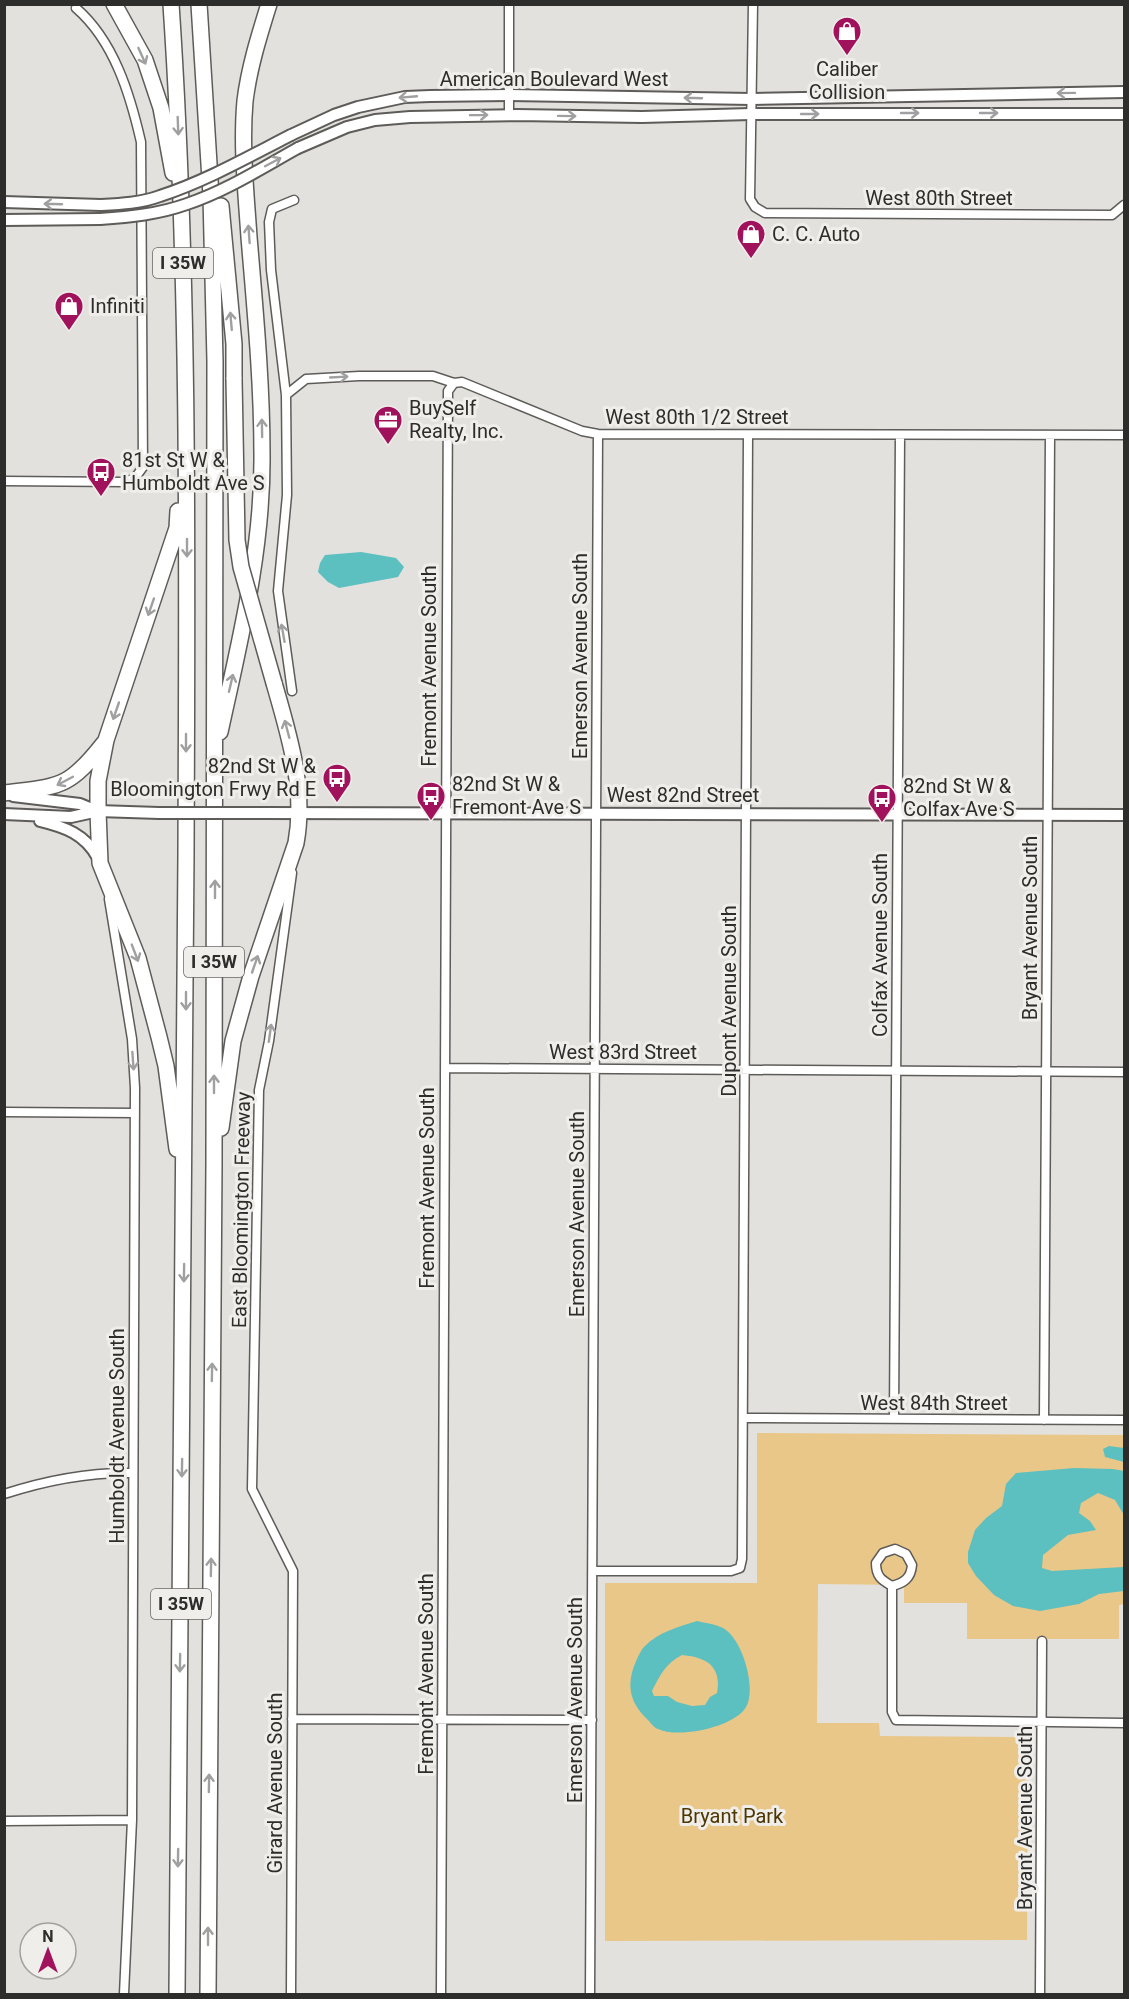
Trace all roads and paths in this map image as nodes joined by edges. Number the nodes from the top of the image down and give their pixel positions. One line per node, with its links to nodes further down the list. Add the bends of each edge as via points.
1 (114, 4): 17 (highway, one-way to 17, via 144,60 161,108 171,165)
2 (171, 4): 17 (highway, I 35W, one-way to 17)
3 (199, 4): 15 (highway, I 35W)
4 (269, 4): 9 (highway)
5 (279, 4): 9 (highway)
6 (509, 4): 11 (street)
7 (753, 4): 12 (street)
8 (76, 8): 30 (street, via 98,33 122,76 141,142 143,467 135,478 125,482)
9 (251, 64): 33 (highway, one-way to 9, via 245,621 262,499 261,397 243,128)
10 (1125, 92): 12 (main road, American Boulevard West, one-way to 12)
11 (509, 95): 12 (main road, American Boulevard West, one-way to 11); 16 (street); 19 (main road, American Boulevard West, one-way to 19, bridge, via 381,101 334,115 159,197 101,205)
12 (752, 99): 13 (street)
13 (752, 114): 14 (main road, American Boulevard West, one-way to 14); 16 (main road, American Boulevard West, one-way to 13); 20 (street, West 80th Street, via 750,200 765,213 1112,215)
14 (1125, 114)
15 (206, 115): 33 (highway, I 35W, via 212,196 215,361); 37 (highway, one-way to 15, bridge, via 297,776 288,733 241,567 237,540 234,344 219,182)
16 (509, 115): 21 (main road, American Boulevard West, one-way to 16, bridge, via 100,219 147,214 216,192 347,127 410,117)
17 (181, 195): 22 (highway, I 35W)
18 (294, 200): 24 (street, via 272,209 269,222)
19 (4, 202)
20 (1124, 206)
21 (4, 220)
22 (185, 364): 32 (highway, one-way to 32, via 177,528); 56 (highway, I 35W, one-way to 56)
23 (454, 383): 24 (street, West 80th 1/2 Street, one-way to 23, via 306,379 433,376); 25 (street, West 80th 1/2 Street, via 462,382); 36 (street, Fremont Avenue South, via 448,391)
24 (286, 395): 31 (street, one-way to 24, via 278,591 287,495)
25 (598, 434): 26 (street, West 80th 1/2 Street); 38 (street, Emerson Avenue South)
26 (748, 435): 27 (street, West 80th 1/2 Street); 39 (street, Dupont Avenue South)
27 (900, 435): 29 (street, West 80th 1/2 Street); 41 (street, Colfax Avenue South)
28 (1125, 435): 29 (street, West 80th 1/2 Street)
29 (1050, 436): 42 (street, Bryant Avenue South)
30 (4, 481)
31 (292, 691)
32 (106, 740): 34 (highway, one-way to 34, via 86,765 62,784); 35 (highway, via 98,781)
33 (213, 761): 55 (highway, I 35W, one-way to 33)
34 (4, 794): 35 (main road, West 82nd Street, via 80,804)
35 (98, 811): 37 (main road, West 82nd Street, bridge); 40 (main road, West 82nd Street, via 72,817); 45 (highway)
36 (445, 812): 37 (main road, West 82nd Street); 38 (main road, West 82nd Street); 47 (street, Fremont Avenue South)
37 (299, 813): 44 (highway)
38 (596, 813): 39 (main road, West 82nd Street); 48 (street, Emerson Avenue South)
39 (747, 813): 41 (main road, West 82nd Street); 49 (street, Dupont Avenue South)
40 (9, 814): 45 (main road, via 71,829 92,848)
41 (897, 814): 42 (main road, West 82nd Street); 50 (street, Colfax Avenue South)
42 (1047, 815): 43 (main road, West 82nd Street); 51 (street, Bryant Avenue South)
43 (1125, 815)
44 (296, 843): 55 (highway, one-way to 44, via 233,1041); 63 (street, East Bloomington Freeway, one-way to 44, via 252,1489 259,1090)
45 (100, 863): 46 (highway)
46 (105, 879): 54 (street, Humboldt Avenue South, one-way to 54, via 132,1039); 56 (highway, one-way to 56, via 138,958 159,1037)
47 (445, 1068): 48 (street, West 83rd Street); 68 (street, Fremont Avenue South)
48 (594, 1068): 49 (street, West 83rd Street); 64 (street, Emerson Avenue South)
49 (745, 1069): 50 (street, West 83rd Street); 57 (street, Dupont Avenue South)
50 (895, 1070): 51 (street, West 83rd Street); 58 (street, Colfax Avenue South)
51 (1046, 1071): 52 (street, West 83rd Street); 59 (street, Bryant Avenue South)
52 (1125, 1071)
53 (4, 1112): 54 (street)
54 (135, 1113): 61 (street, Humboldt Avenue South)
55 (214, 1164): 76 (highway, I 35W, one-way to 55)
56 (185, 1214): 75 (highway, I 35W, one-way to 75)
57 (744, 1418): 58 (street, West 84th Street); 64 (street, Dupont Avenue South, via 740,1568)
58 (894, 1419): 59 (street, West 84th Street)
59 (1044, 1420): 60 (street, West 84th Street)
60 (1125, 1420)
61 (133, 1473): 62 (street, via 86,1474); 72 (street, Humboldt Avenue South)
62 (4, 1494)
63 (293, 1571): 67 (street, Girard Avenue South)
64 (593, 1571): 69 (street, Emerson Avenue South)
65 (892, 1586): 65 (street, via 905,1581 912,1571 910,1559 895,1549 883,1553 876,1563 878,1575); 70 (street, via 892,1712 896,1720)
66 (1042, 1641): 70 (street, Bryant Avenue South)
67 (292, 1719): 68 (street); 77 (street, Girard Avenue South)
68 (442, 1720): 69 (street); 78 (street, Fremont Avenue South)
69 (592, 1720): 79 (street, Emerson Avenue South)
70 (1042, 1722): 71 (street); 80 (street, Bryant Avenue South)
71 (1125, 1723)
72 (132, 1820): 73 (street); 74 (street, Humboldt Avenue South)
73 (4, 1821)
74 (124, 1995)
75 (177, 1995)
76 (208, 1995)
77 (291, 1995)
78 (441, 1995)
79 (591, 1995)
80 (1040, 1995)

